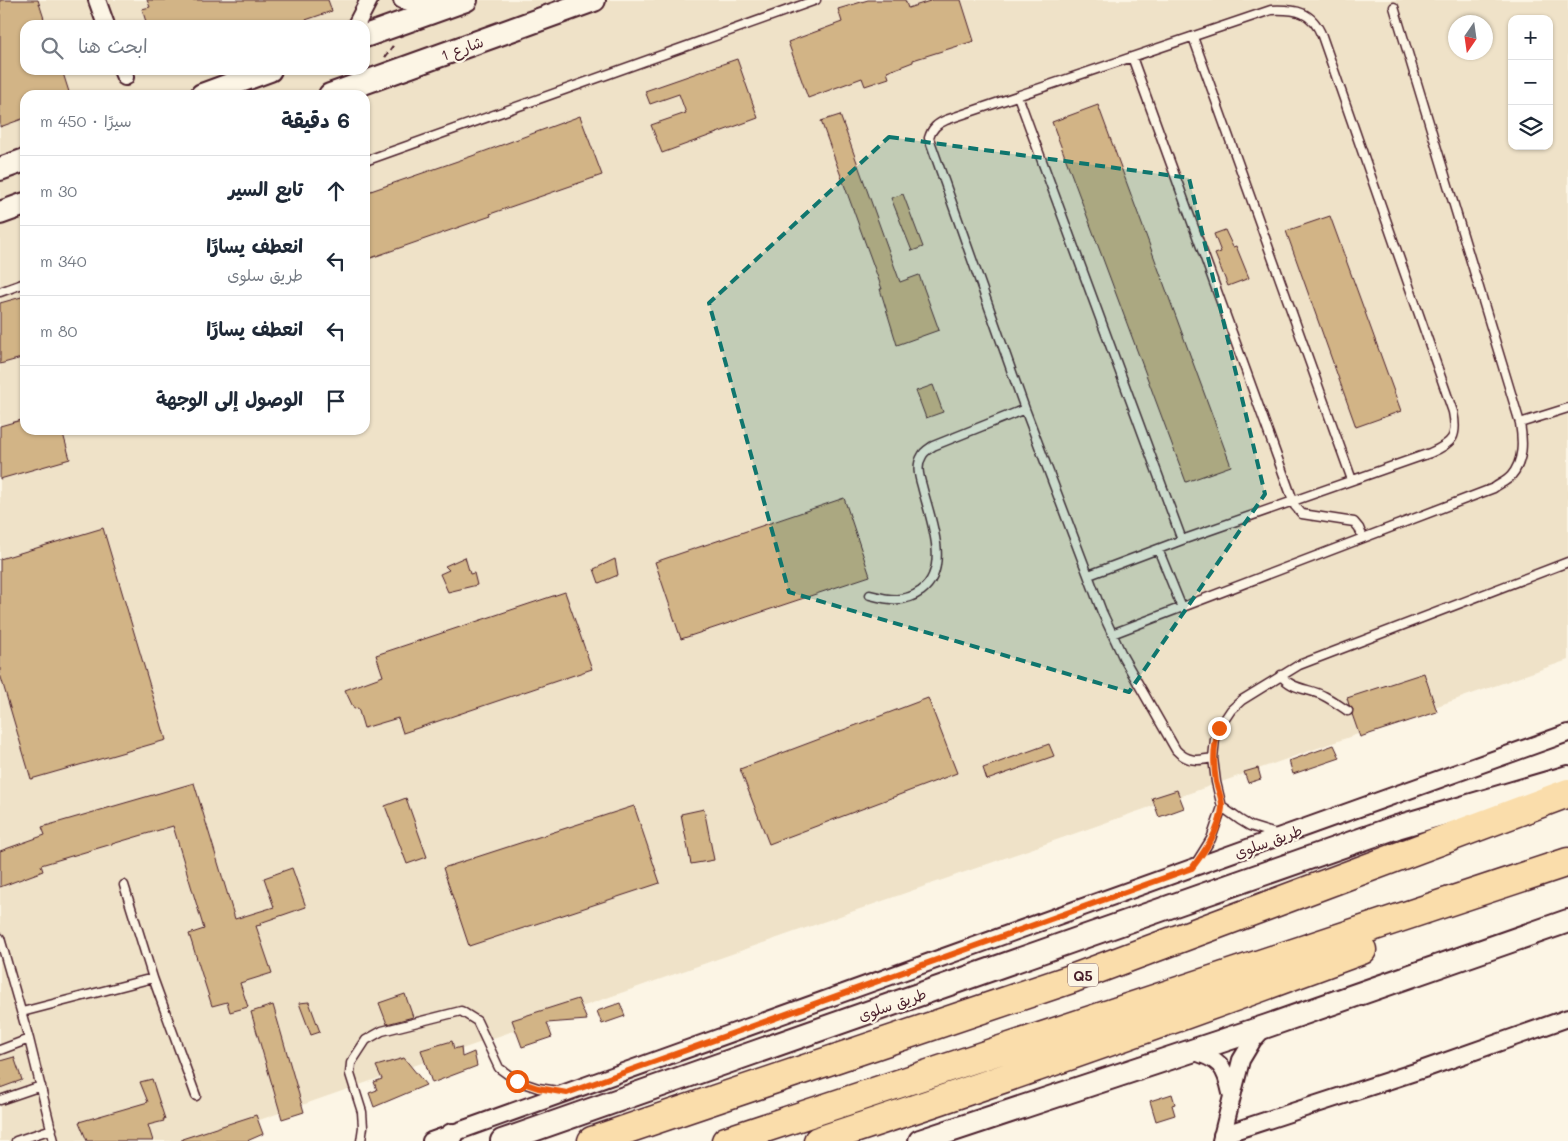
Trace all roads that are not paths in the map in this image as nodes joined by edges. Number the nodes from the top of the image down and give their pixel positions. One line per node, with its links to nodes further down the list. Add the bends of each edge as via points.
1 (97, 0): 9 (street)
2 (369, 0): 10 (street)
3 (402, 0): 8 (street)
4 (466, 0): 8 (main road)
5 (594, 0): 16 (main road, شارع 1)
6 (816, 0): 18 (lane)
7 (1394, 7): 27 (lane)
8 (445, 8): 11 (main road)
9 (104, 20)
10 (359, 20)
11 (370, 34)
12 (1193, 37): 13 (lane); 28 (lane); 28 (lane, via 1271,10 1288,9 1311,18 1318,26 1325,45 1456,427 1454,437 1444,447)
13 (1132, 57): 17 (lane); 29 (lane)
14 (256, 75): 15 (main road)
15 (216, 90)
16 (344, 90)
17 (1018, 96): 26 (lane, via 938,124 931,130 929,138); 31 (lane)
18 (370, 160)
19 (20, 162): 20 (main road)
20 (0, 169)
21 (20, 206): 22 (main road)
22 (0, 213)
23 (20, 285): 24 (lane)
24 (0, 292)
25 (1568, 408): 27 (lane)
26 (1025, 409): 34 (lane); 35 (lane, via 934,446 922,455 919,475 938,555 932,579 924,589 902,600)
27 (1520, 423): 30 (lane, via 1520,460 1511,477 1494,488)
28 (1352, 480): 29 (lane)
29 (1293, 501): 30 (lane, via 1302,514 1354,522); 31 (lane)
30 (1363, 538): 36 (lane)
31 (1182, 540): 32 (lane)
32 (1158, 549): 34 (lane); 36 (lane)
33 (1568, 562): 38 (lane, via 1299,665)
34 (1089, 575): 37 (lane)
35 (870, 595)
36 (1182, 608): 37 (lane)
37 (1112, 634): 41 (lane, via 1176,750 1191,760)
38 (1281, 675): 39 (lane, via 1292,685 1323,695); 41 (lane, via 1242,700 1223,719 1215,739)
39 (1348, 711)
40 (1568, 732): 45 (street, طريق سلوى)
41 (1213, 758): 44 (lane)
42 (1568, 777): 70 (main road, طريق سلوى, via 1397,827)
43 (1568, 793): 71 (highway, Q5, via 1074,978)
44 (1222, 807): 45 (lane, via 1250,826); 47 (lane, via 1211,839)
45 (1282, 835): 47 (street, طريق سلوى)
46 (1568, 862): 48 (highway)
47 (1192, 868): 60 (street, طريق سلوى)
48 (1511, 882): 72 (highway); 73 (highway, via 1363,950 1183,1017)
49 (124, 885): 52 (lane)
50 (1568, 920): 55 (main road)
51 (0, 938): 53 (lane)
52 (153, 978): 53 (lane); 62 (lane)
53 (22, 1012): 56 (lane)
54 (1568, 1018): 65 (street)
55 (1267, 1026): 58 (main road); 61 (street, via 1246,1049)
56 (29, 1039): 57 (lane); 59 (lane)
57 (0, 1050)
58 (1192, 1051): 61 (street, via 1215,1059 1224,1068); 74 (main road)
59 (41, 1086): 63 (lane); 64 (lane)
60 (567, 1093): 66 (street, طريق سلوى); 69 (lane, via 517,1081 499,1068 477,1021 461,1010 382,1031 366,1040 351,1063 350,1074 362,1112)
61 (1232, 1094): 65 (street)
62 (196, 1096)
63 (0, 1100)
64 (52, 1128): 67 (lane); 68 (lane)
65 (1222, 1138)
66 (444, 1139)
67 (16, 1141)
68 (54, 1141)
69 (361, 1141)
70 (502, 1141)
71 (592, 1141)
72 (726, 1141)
73 (818, 1141)
74 (920, 1141)

